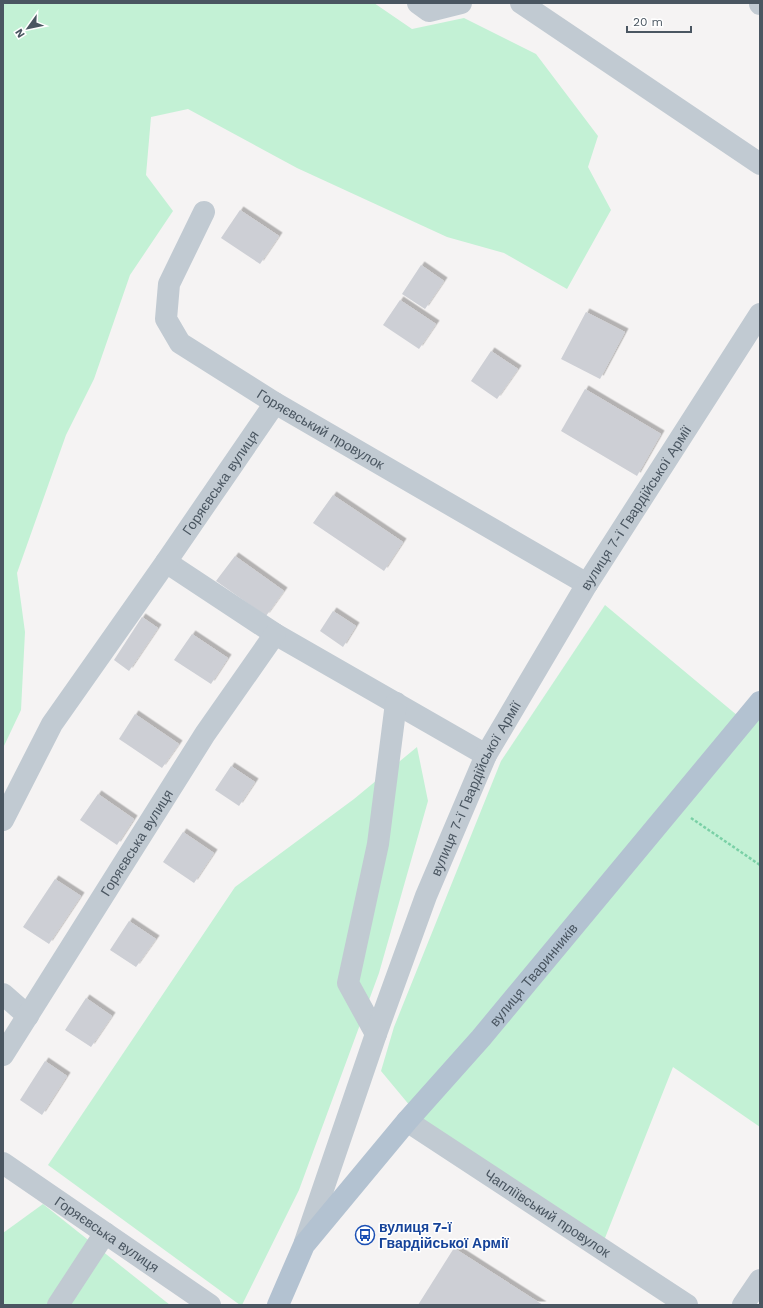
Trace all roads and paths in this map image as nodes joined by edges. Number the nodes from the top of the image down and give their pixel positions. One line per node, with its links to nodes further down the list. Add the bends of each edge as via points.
1 (418, 3): 2 (street, via 429,11)
2 (461, 3)
3 (521, 3): 4 (street)
4 (760, 164)
5 (204, 212): 7 (street, Горяєвський провулок, via 170,284 166,319 180,343)
6 (760, 314): 9 (street, вулиця 7-ї Гвардійської Армії)
7 (275, 403): 8 (street, Горяєвська вулиця); 9 (street, Горяєвський провулок)
8 (166, 562): 10 (street); 15 (street, Горяєвська вулиця, via 52,724)
9 (587, 584): 13 (street, вулиця 7-ї Гвардійської Армії)
10 (275, 634): 12 (street); 18 (street, Горяєвська вулиця, via 205,734)
11 (760, 702): 14 (main road, вулиця Тваринників)
12 (396, 703): 13 (street); 19 (street, via 378,844 348,983)
13 (486, 755): 19 (street, вулиця 7-ї Гвардійської Армії, via 426,896)
14 (674, 806): 16 (path); 21 (main road, вулиця Тваринників, via 481,1038)
15 (3, 820)
16 (760, 865)
17 (3, 994): 18 (street)
18 (28, 1016): 20 (street, Горяєвська вулиця)
19 (376, 1034): 24 (street, вулиця 7-ї Гвардійської Армії)
20 (3, 1055)
21 (407, 1121): 24 (main road, вулиця Тваринників); 29 (street, Чапліївський провулок)
22 (3, 1163): 23 (street, Горяєвська вулиця)
23 (105, 1233): 26 (street); 27 (street, Горяєвська вулиця)
24 (304, 1245): 28 (main road, вулиця 7-ї Гвардійської Армії)
25 (760, 1280): 30 (street)
26 (58, 1305)
27 (210, 1305)
28 (278, 1305)
29 (687, 1305)
30 (743, 1305)

